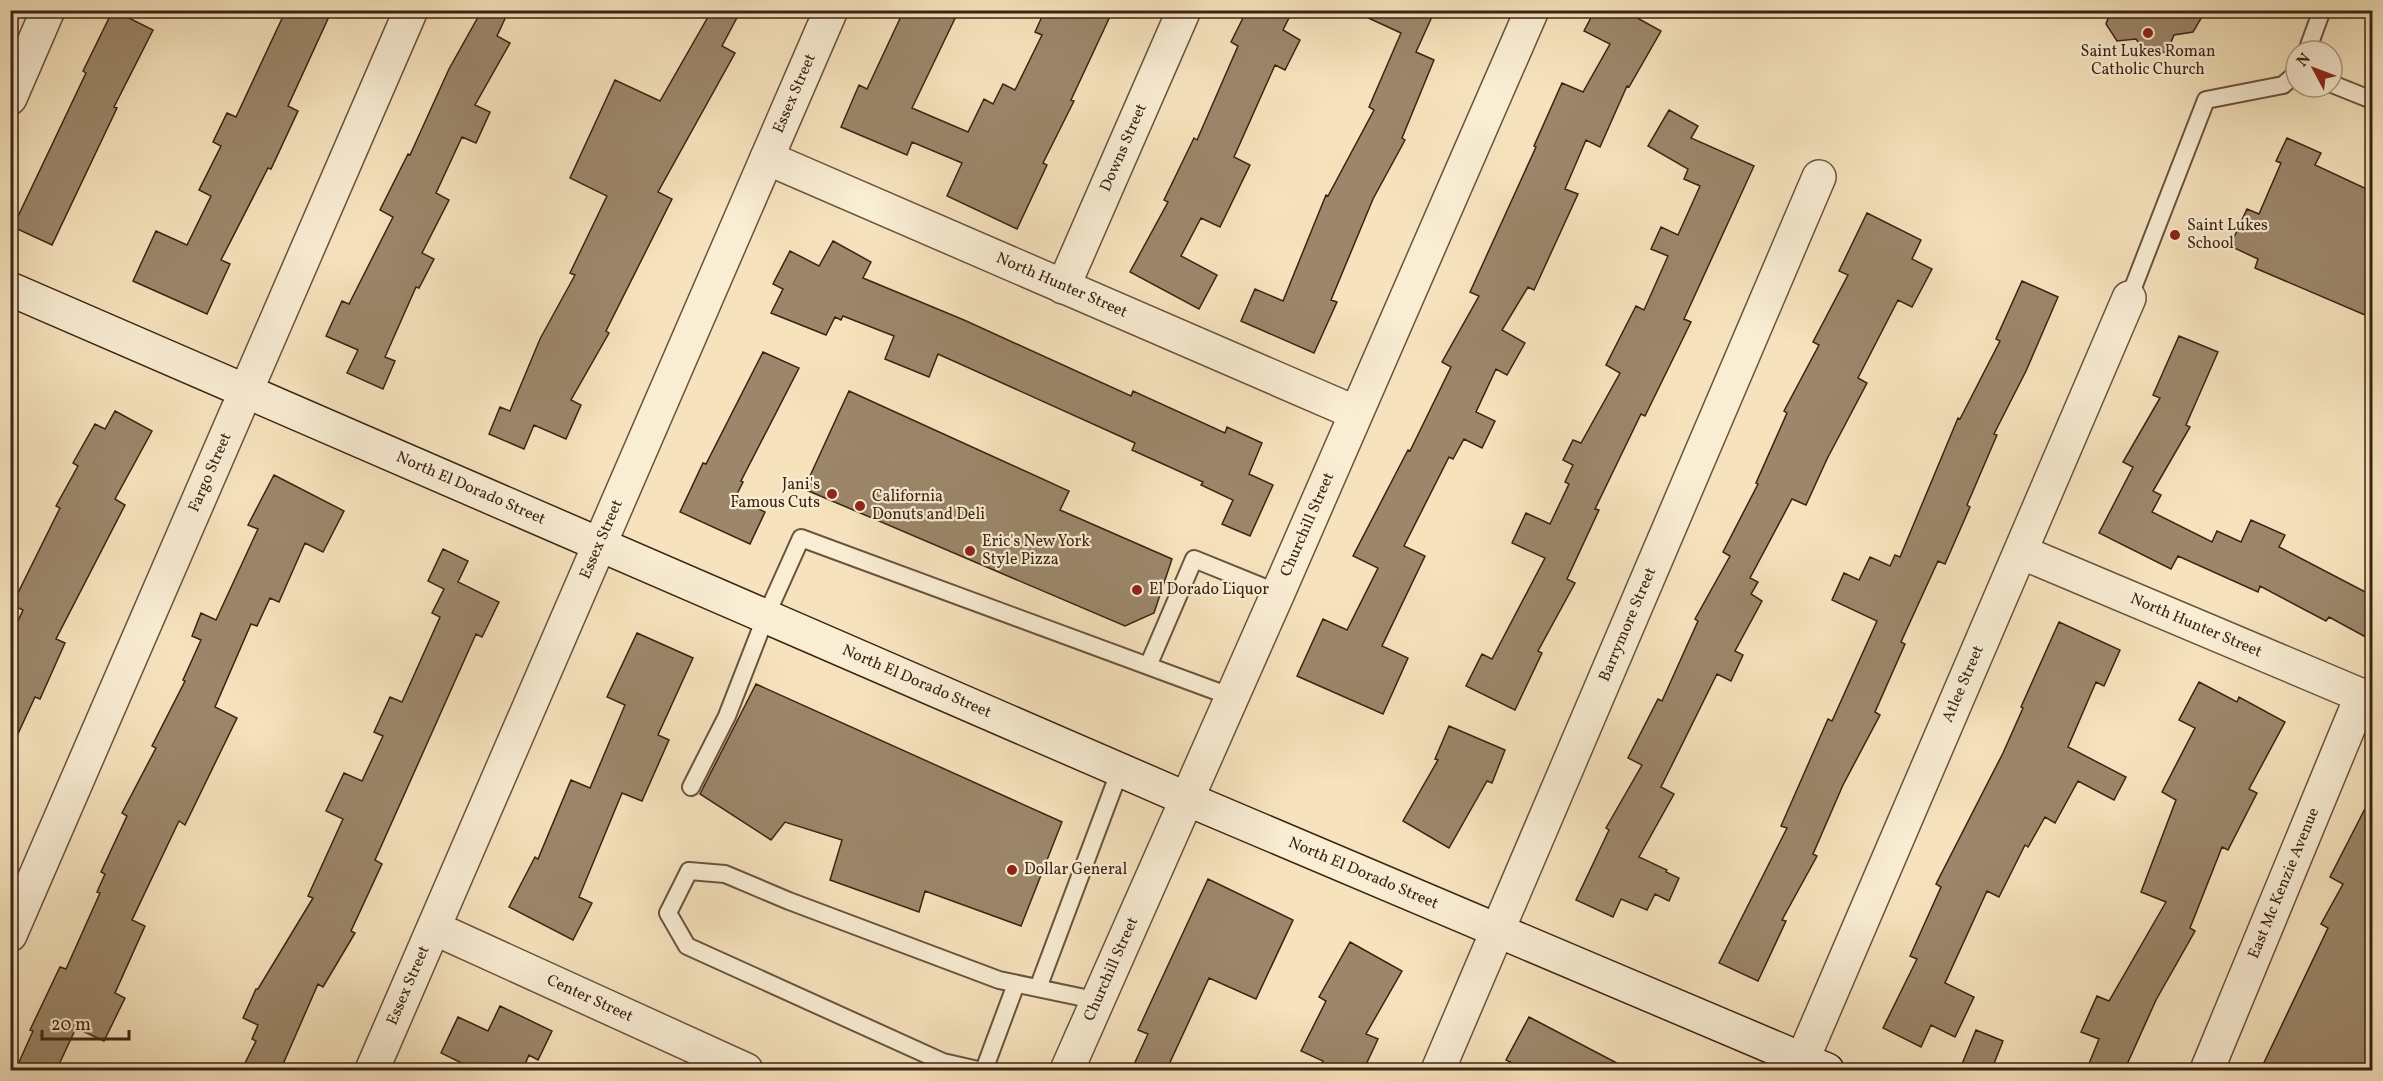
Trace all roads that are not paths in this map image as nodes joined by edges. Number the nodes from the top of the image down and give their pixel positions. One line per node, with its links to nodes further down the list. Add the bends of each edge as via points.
1 (48, 10): 10 (street)
2 (411, 10): 17 (street, Fargo Street)
3 (831, 10): 12 (street, Essex Street)
4 (1184, 10): 14 (street, Downs Street)
5 (1532, 10): 18 (street, Churchill Street)
6 (2322, 10): 7 (lane)
7 (2311, 39)
8 (2284, 84): 16 (lane, via 2206,100)
9 (2344, 89): 11 (lane)
10 (10, 98)
11 (2373, 100)
12 (767, 158): 14 (street, North Hunter Street); 19 (street, Essex Street)
13 (1819, 177): 30 (street, Barrymore Street)
14 (1063, 287): 18 (street, North Hunter Street)
15 (10, 289): 17 (street, North El Dorado Street)
16 (2129, 298): 20 (street, Atlee Street)
17 (246, 392): 19 (street, North El Dorado Street); 31 (street, Fargo Street)
18 (1356, 413): 21 (street, Churchill Street)
19 (600, 543): 22 (street, North El Dorado Street); 29 (street, Essex Street)
20 (2021, 552): 25 (street, North Hunter Street); 35 (street, Atlee Street)
21 (1278, 593): 23 (lane, via 1194,559); 24 (street, Churchill Street)
22 (766, 616): 23 (lane, via 801,538); 26 (street, North El Dorado Street); 27 (lane, via 727,716)
23 (1148, 666): 24 (lane)
24 (1232, 697): 28 (street, Churchill Street)
25 (2367, 697): 42 (street, East Mc Kenzie Avenue)
26 (1120, 770): 28 (street, North El Dorado Street); 33 (lane)
27 (691, 787)
28 (1187, 799): 30 (street, North El Dorado Street); 34 (street, Churchill Street)
29 (434, 928): 36 (street, Center Street); 37 (street, Essex Street)
30 (1498, 930): 35 (street, North El Dorado Street); 41 (street, Barrymore Street)
31 (10, 935)
32 (1016, 984): 33 (lane); 38 (lane, via 725,874 689,872 668,913 687,946 943,1062); 39 (lane)
33 (1038, 988): 34 (lane)
34 (1099, 1001): 40 (street, Churchill Street)
35 (1809, 1067)
36 (730, 1068)
37 (372, 1071)
38 (978, 1071)
39 (984, 1071)
40 (1067, 1071)
41 (1438, 1071)
42 (2207, 1071)

